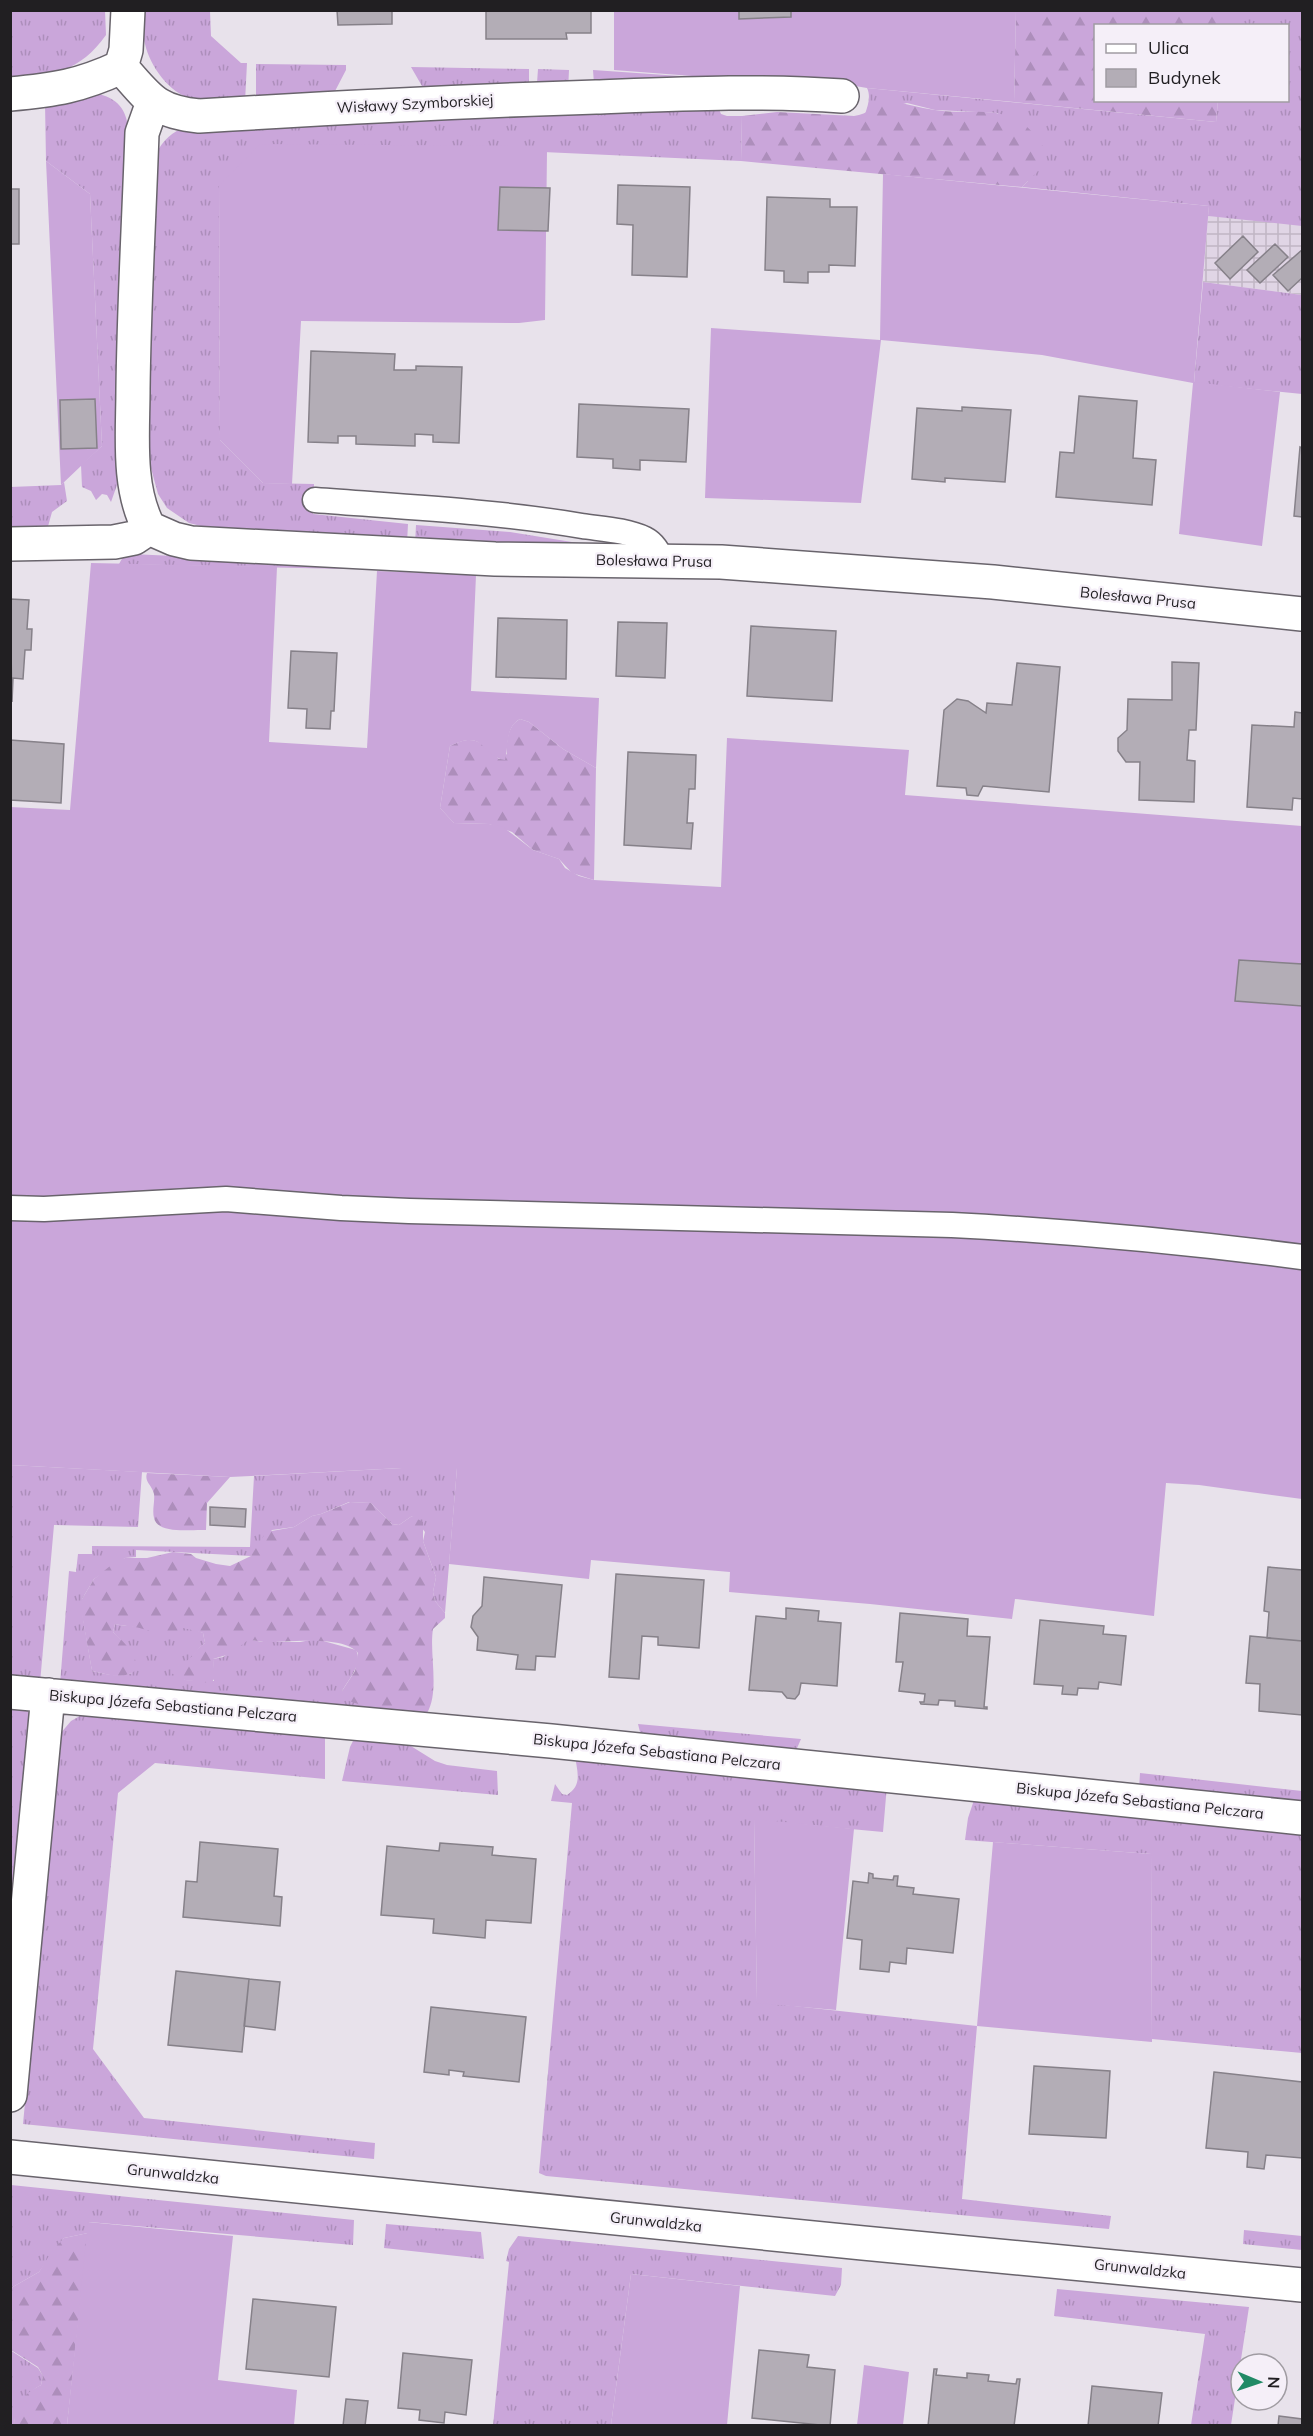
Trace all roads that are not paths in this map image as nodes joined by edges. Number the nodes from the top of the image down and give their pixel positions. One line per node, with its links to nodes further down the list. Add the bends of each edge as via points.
1 (128, 10): 2 (street)
2 (121, 67): 3 (street, via 57,90); 5 (street, Wisławy Szymborskiej)
3 (10, 94)
4 (842, 96): 5 (street, Wisławy Szymborskiej, via 540,98 199,116 174,113)
5 (153, 102): 7 (street, via 142,134 133,347 136,492)
6 (315, 500): 9 (lane, via 540,520 616,531 648,541)
7 (149, 528): 8 (street, via 134,538 114,542); 9 (street, Bolesława Prusa, via 191,543 495,559)
8 (10, 544)
9 (661, 560): 10 (street, Bolesława Prusa, via 972,580)
10 (1302, 614)
11 (10, 1208): 12 (lane, via 226,1199 409,1211 952,1225 1180,1242)
12 (1302, 1257)
13 (10, 1692): 14 (street, Biskupa Józefa Sebastiana Pelczara)
14 (48, 1695): 15 (street, Biskupa Józefa Sebastiana Pelczara, via 551,1741); 16 (street)
15 (1302, 1818)
16 (10, 2095)
17 (10, 2157): 18 (street, Grunwaldzka)
18 (1302, 2285)

